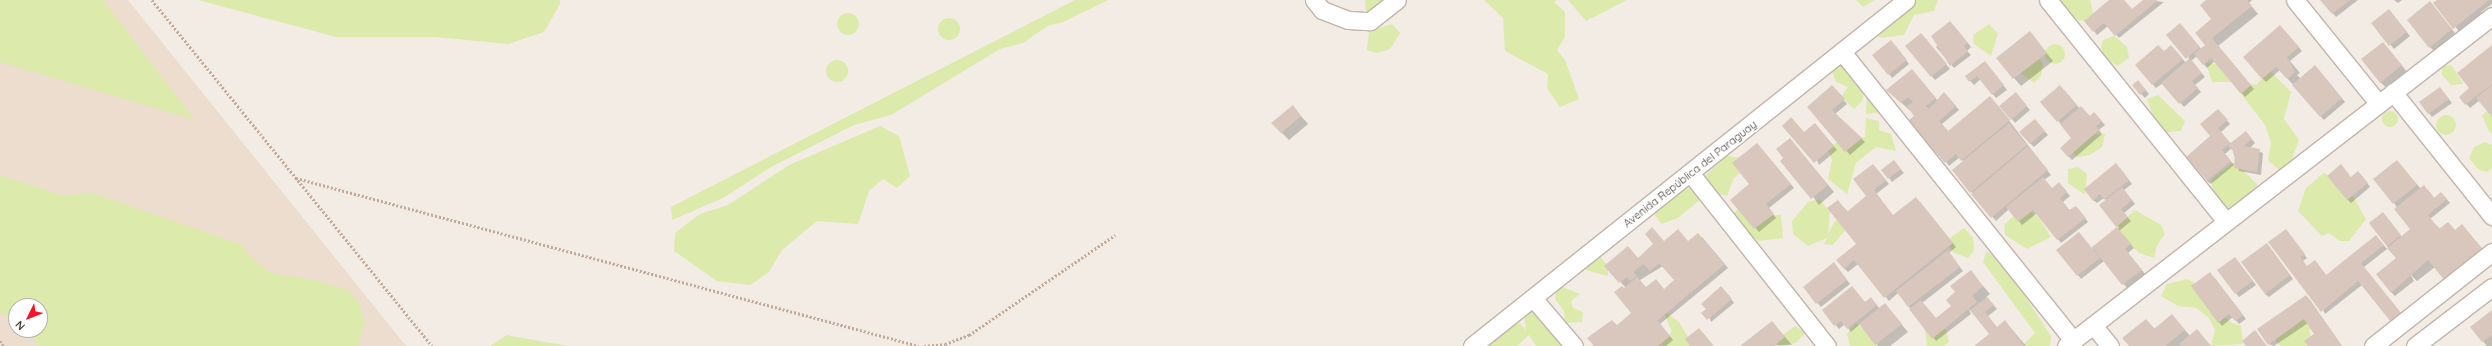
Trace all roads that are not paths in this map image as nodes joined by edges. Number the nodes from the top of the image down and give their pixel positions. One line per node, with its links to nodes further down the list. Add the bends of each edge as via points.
1 (1314, 0): 2 (street, via 1322,10 1348,20 1370,21)
2 (1397, 0)
3 (1906, 0): 7 (street, Avenida República del Paraguay)
4 (2048, 0): 12 (street)
5 (2295, 0): 9 (street)
6 (2492, 16): 8 (street)
7 (1843, 53): 10 (street, Avenida República del Paraguay); 17 (street)
8 (2393, 92): 9 (street); 11 (street)
9 (2378, 103): 12 (street)
10 (1691, 174): 15 (street, Avenida República del Paraguay); 20 (street)
11 (2492, 216)
12 (2226, 221): 16 (street)
13 (2492, 252): 22 (street)
14 (2492, 287): 23 (street)
15 (1533, 298): 18 (street, Avenida República del Paraguay); 19 (street)
16 (2093, 325): 17 (street); 21 (street)
17 (2069, 343)
18 (1472, 346)
19 (1574, 346)
20 (1827, 346)
21 (2110, 346)
22 (2373, 346)
23 (2415, 346)

